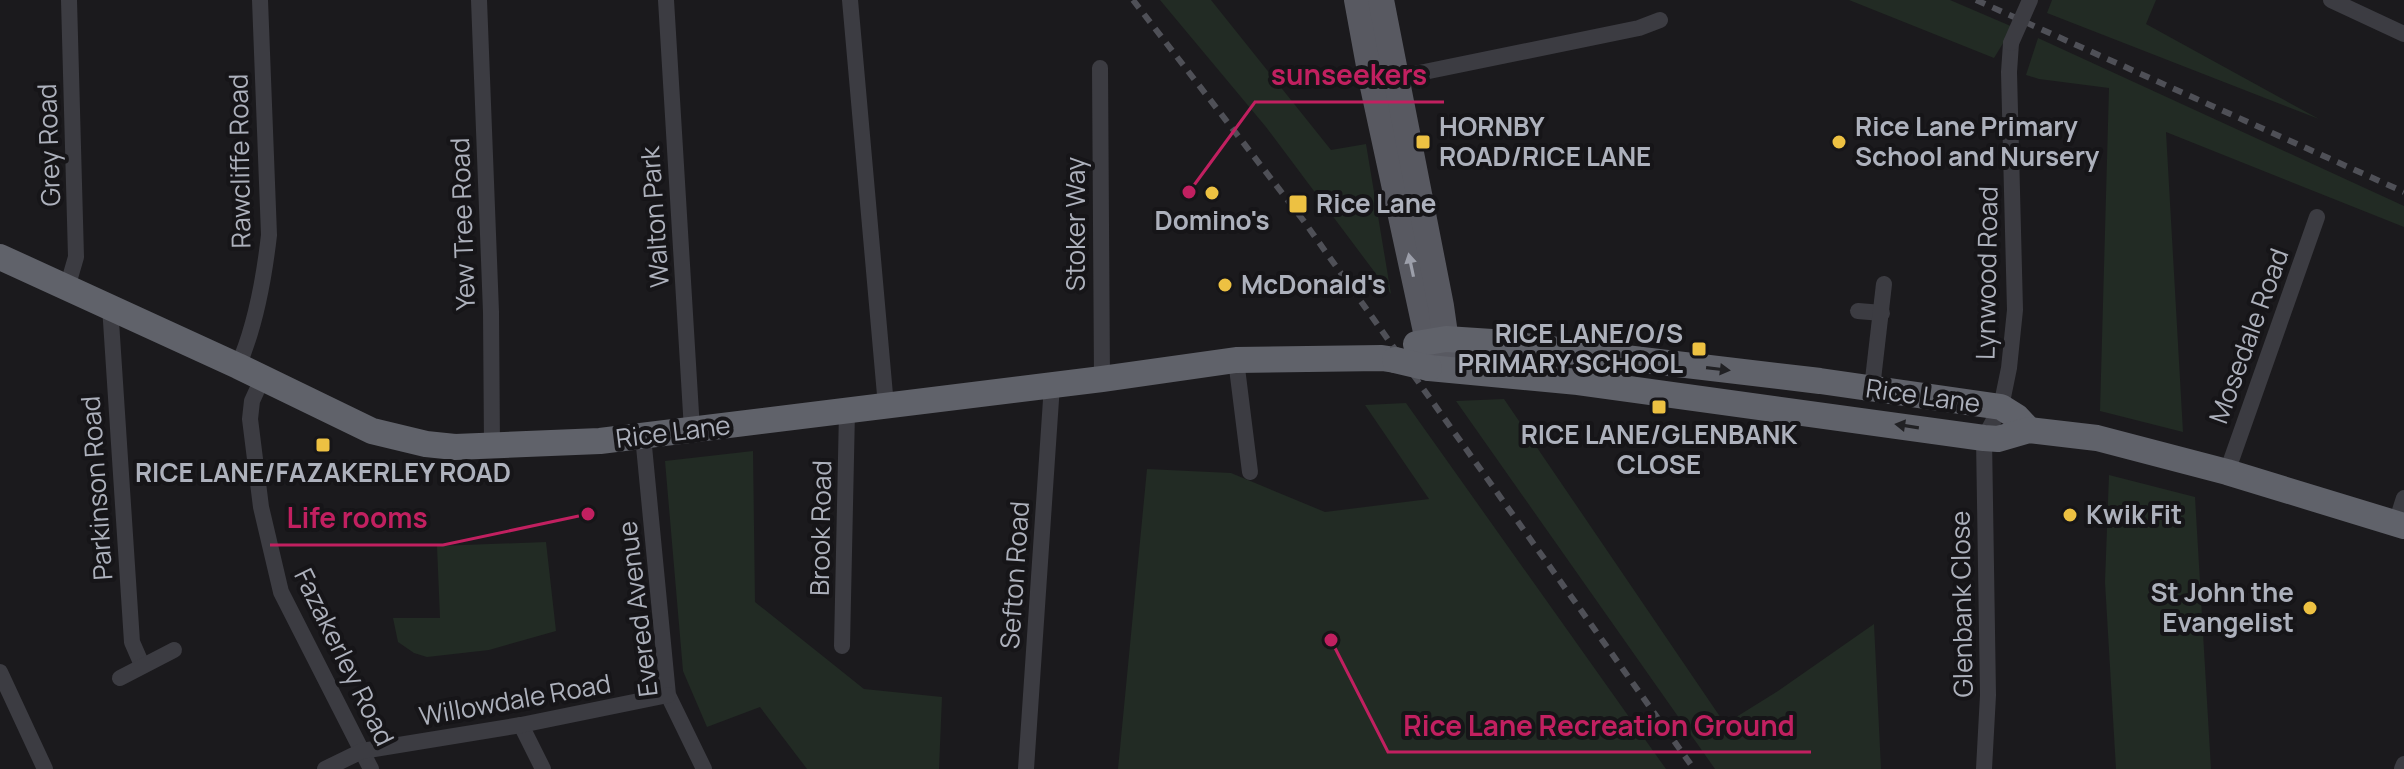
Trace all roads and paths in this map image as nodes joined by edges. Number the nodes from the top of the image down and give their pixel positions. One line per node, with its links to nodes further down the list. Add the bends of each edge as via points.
1 (69, 0): 17 (street, Grey Road, via 76,257)
2 (260, 0): 24 (street, Rawcliffe Road, via 269,235 265,272)
3 (479, 0): 37 (street, Yew Tree Road)
4 (666, 0): 33 (street, Walton Park)
5 (850, 0): 30 (street)
6 (1357, 0): 13 (main road)
7 (1381, 0): 13 (main road)
8 (2030, 0): 31 (street, Lynwood Road, bridge, via 2011,43 2015,310)
9 (2331, 0): 11 (street)
10 (1660, 20): 13 (street)
11 (2404, 34)
12 (1100, 68): 27 (street, Stoker Way)
13 (1384, 80): 21 (main road)
14 (2317, 217): 39 (street, Mosedale Road)
15 (0, 257): 17 (highway, Rice Lane)
16 (1884, 284): 20 (street)
17 (67, 288): 18 (highway, Rice Lane)
18 (110, 306): 24 (highway, Rice Lane); 43 (street, Parkinson Road, via 132,642)
19 (1858, 311): 20 (street)
20 (1882, 313): 29 (street)
21 (1429, 341): 22 (highway, Rice Lane); 25 (main road); 29 (highway, Rice Lane, one-way to 29, via 1522,345)
22 (1389, 357): 23 (highway, Rice Lane); 25 (highway, Rice Lane, bridge)
23 (1236, 360): 27 (highway, Rice Lane); 38 (street)
24 (238, 366): 26 (highway, Rice Lane)
25 (1438, 368): 36 (highway, Rice Lane, one-way to 25)
26 (262, 379): 37 (highway, Rice Lane, via 372,431 426,444); 48 (street, Fazakerley Road, via 250,419 261,507 281,592)
27 (1102, 379): 28 (highway, Rice Lane)
28 (1052, 385): 30 (highway, Rice Lane); 54 (street, Sefton Road)
29 (1872, 388): 31 (highway, Rice Lane)
30 (886, 406): 32 (highway, Rice Lane)
31 (2001, 407): 34 (highway, Rice Lane); 36 (street, Lynwood Road)
32 (847, 411): 33 (highway, Rice Lane); 41 (street, Brook Road)
33 (692, 430): 35 (highway, Rice Lane)
34 (2029, 430): 36 (highway, Rice Lane); 39 (highway, Rice Lane, via 2097,438)
35 (643, 436): 37 (highway, Rice Lane); 46 (street, Evered Avenue)
36 (1984, 438): 55 (street, Glenbank Close)
37 (492, 447)
38 (1250, 472)
39 (2227, 472): 40 (highway, Rice Lane)
40 (2401, 516)
41 (842, 646)
42 (174, 650): 43 (street)
43 (142, 665): 45 (street)
44 (0, 672): 49 (street)
45 (120, 678)
46 (668, 695): 47 (street, Willowdale Road); 53 (street, Evered Avenue)
47 (521, 725): 48 (street, Willowdale Road); 52 (street)
48 (362, 751): 50 (street, Willowdale Road); 51 (street, Fazakerley Road)
49 (45, 769)
50 (325, 769)
51 (371, 769)
52 (543, 769)
53 (704, 769)
54 (1026, 769)
55 (1984, 769)

